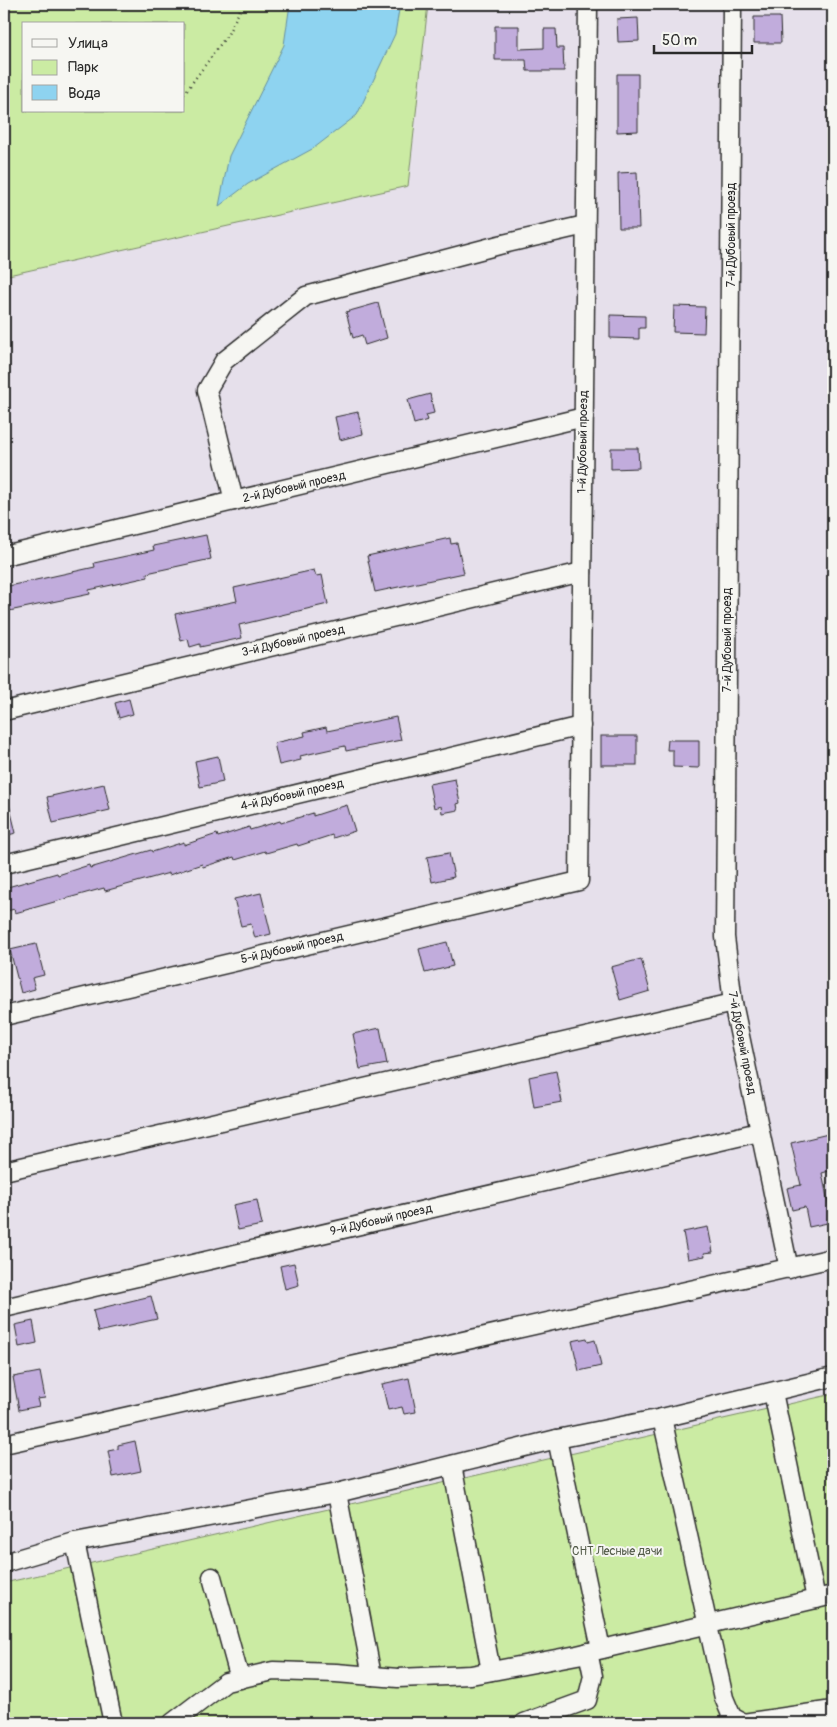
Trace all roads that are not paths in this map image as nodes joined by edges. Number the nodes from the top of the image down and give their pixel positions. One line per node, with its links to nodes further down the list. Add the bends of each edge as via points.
1 (588, 4): 3 (street, 1-й Дубовый проезд)
2 (732, 4): 12 (street, 7-й Дубовый проезд, via 725,937)
3 (586, 225): 4 (street, 1-й Дубовый проезд); 5 (street, via 324,291 298,302 224,361 207,390)
4 (584, 417): 5 (street, 2-й Дубовый проезд); 7 (street, 1-й Дубовый проезд)
5 (234, 501): 6 (street, 2-й Дубовый проезд)
6 (4, 556)
7 (582, 572): 8 (street, 3-й Дубовый проезд); 9 (street, 1-й Дубовый проезд)
8 (4, 711)
9 (581, 726): 10 (street, 4-й Дубовый проезд); 11 (street, 1-й Дубовый проезд)
10 (4, 864)
11 (579, 881): 13 (street, 5-й Дубовый проезд)
12 (732, 1003): 14 (street, 7-й Дубовый проезд); 15 (street)
13 (4, 1016)
14 (759, 1132): 17 (street, 7-й Дубовый проезд); 18 (street, 9-й Дубовый проезд)
15 (4, 1171)
16 (833, 1258): 17 (street)
17 (789, 1269): 23 (street)
18 (4, 1308)
19 (833, 1377): 20 (street)
20 (773, 1392): 21 (street); 30 (street)
21 (662, 1418): 22 (street); 31 (street)
22 (556, 1439): 24 (street); 32 (street)
23 (4, 1444)
24 (452, 1465): 25 (street); 33 (street)
25 (336, 1493): 26 (street); 34 (street)
26 (75, 1542): 27 (street); 37 (street)
27 (4, 1563)
28 (212, 1577): 35 (street)
29 (833, 1594): 30 (street)
30 (816, 1598): 31 (street)
31 (708, 1624): 32 (street); 36 (street, via 724,1698 732,1717 743,1723)
32 (595, 1651): 33 (street); 39 (street, via 587,1700)
33 (491, 1671): 34 (street, via 398,1678)
34 (372, 1676): 35 (street, via 273,1671)
35 (240, 1679): 38 (street, via 226,1682)
36 (833, 1710)
37 (113, 1723)
38 (172, 1723)
39 (524, 1723)

